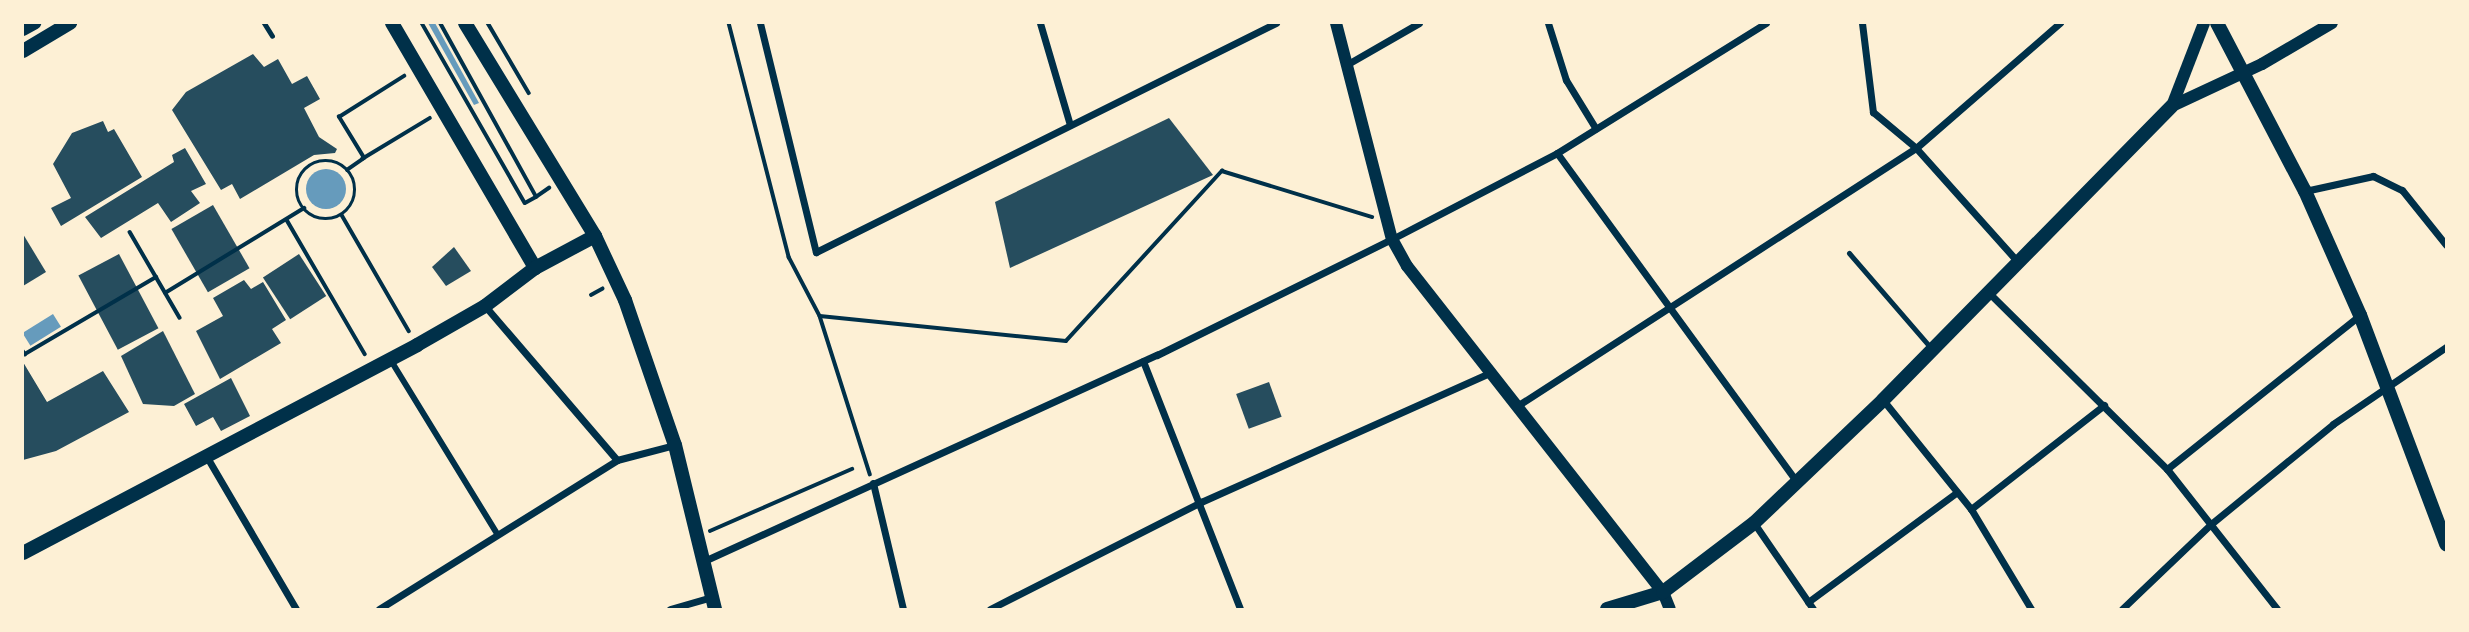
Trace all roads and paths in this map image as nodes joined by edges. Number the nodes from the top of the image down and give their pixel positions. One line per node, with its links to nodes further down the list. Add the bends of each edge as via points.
1 (34, 23): 21 (main road)
2 (70, 23): 23 (main road)
3 (264, 23): 22 (lane)
4 (393, 23): 25 (main road)
5 (422, 23): 6 (path, via 525,203 536,197)
6 (440, 23)
7 (465, 23): 42 (main road)
8 (729, 23): 54 (path, via 789,257)
9 (760, 23): 29 (street, via 816,252)
10 (1041, 23): 29 (street)
11 (1276, 23): 29 (street)
12 (1336, 23): 24 (street)
13 (1419, 23): 24 (street)
14 (1548, 23): 30 (street, via 1566,80)
15 (1766, 23): 30 (street)
16 (1862, 23): 31 (street, via 1873,112)
17 (2060, 23): 31 (street)
18 (2204, 23): 27 (street)
19 (2217, 23): 26 (main road)
20 (2332, 23): 26 (street)
21 (23, 29)
22 (272, 36)
23 (23, 51)
24 (1346, 65): 40 (street)
25 (418, 66): 28 (main road); 33 (path, via 339,117)
26 (2245, 72): 27 (street); 36 (main road)
27 (2172, 106): 46 (main road)
28 (444, 109): 33 (path); 47 (main road)
29 (1070, 125)
30 (1596, 129): 32 (street)
31 (1916, 148): 46 (street); 52 (street)
32 (1557, 153): 43 (street); 52 (street)
33 (364, 158): 34 (path); 35 (path)
34 (357, 162)
35 (347, 170): 37 (path, via 331,161 305,168 299,185); 38 (path, via 354,199)
36 (2305, 191): 44 (street, via 2373,176 2402,190); 53 (main road)
37 (304, 208): 38 (path, via 322,219); 39 (path)
38 (342, 215): 56 (path)
39 (287, 220): 50 (path); 62 (path)
40 (1388, 222): 43 (street); 54 (path, via 1222,172 1066,341)
41 (130, 232): 48 (path)
42 (595, 236): 47 (main road); 68 (main road, via 625,300)
43 (1392, 239): 61 (street); 63 (street, via 1408,266)
44 (2446, 245)
45 (1849, 253): 58 (lane)
46 (2017, 261): 49 (main road)
47 (535, 268): 51 (main road)
48 (156, 277): 50 (path); 59 (path, via 25,354)
49 (1987, 291): 58 (main road); 66 (street)
50 (165, 293): 55 (path)
51 (485, 306): 56 (main road); 70 (street)
52 (1670, 306): 67 (street); 73 (street)
53 (2360, 315): 64 (main road); 72 (street)
54 (820, 316): 74 (path)
55 (180, 318)
56 (417, 345): 60 (main road)
57 (2446, 347): 64 (street)
58 (1932, 349): 65 (main road)
59 (23, 351)
60 (390, 359): 62 (main road); 81 (street)
61 (1143, 361): 74 (street); 76 (street)
62 (373, 368): 69 (main road)
63 (1492, 371): 67 (street); 76 (street)
64 (2389, 384): 79 (street); 82 (main road)
65 (1883, 400): 73 (main road); 75 (street)
66 (2104, 405): 72 (street); 77 (street)
67 (1517, 407): 85 (street)
68 (675, 445): 70 (street); 84 (main road)
69 (208, 459): 83 (main road); 89 (street)
70 (617, 460): 81 (street)
71 (852, 469): 80 (path)
72 (2167, 469): 79 (street)
73 (1797, 482): 78 (main road)
74 (873, 483): 84 (street); 92 (street)
75 (1956, 492): 77 (street); 86 (street)
76 (1202, 502): 93 (street); 94 (street)
77 (1970, 509): 88 (street)
78 (1754, 523): 85 (main road); 86 (street)
79 (2211, 524): 98 (street); 99 (street)
80 (705, 533)
81 (498, 535): 90 (street)
82 (2446, 544)
83 (23, 553)
84 (704, 561): 87 (main road)
85 (1663, 592): 95 (main road); 96 (street)
86 (1808, 602): 97 (street)
87 (714, 603): 91 (street)
88 (2029, 608)
89 (296, 609)
90 (379, 609)
91 (670, 609)
92 (903, 609)
93 (990, 609)
94 (1240, 609)
95 (1607, 609)
96 (1670, 609)
97 (1814, 609)
98 (2122, 609)
99 (2277, 609)

